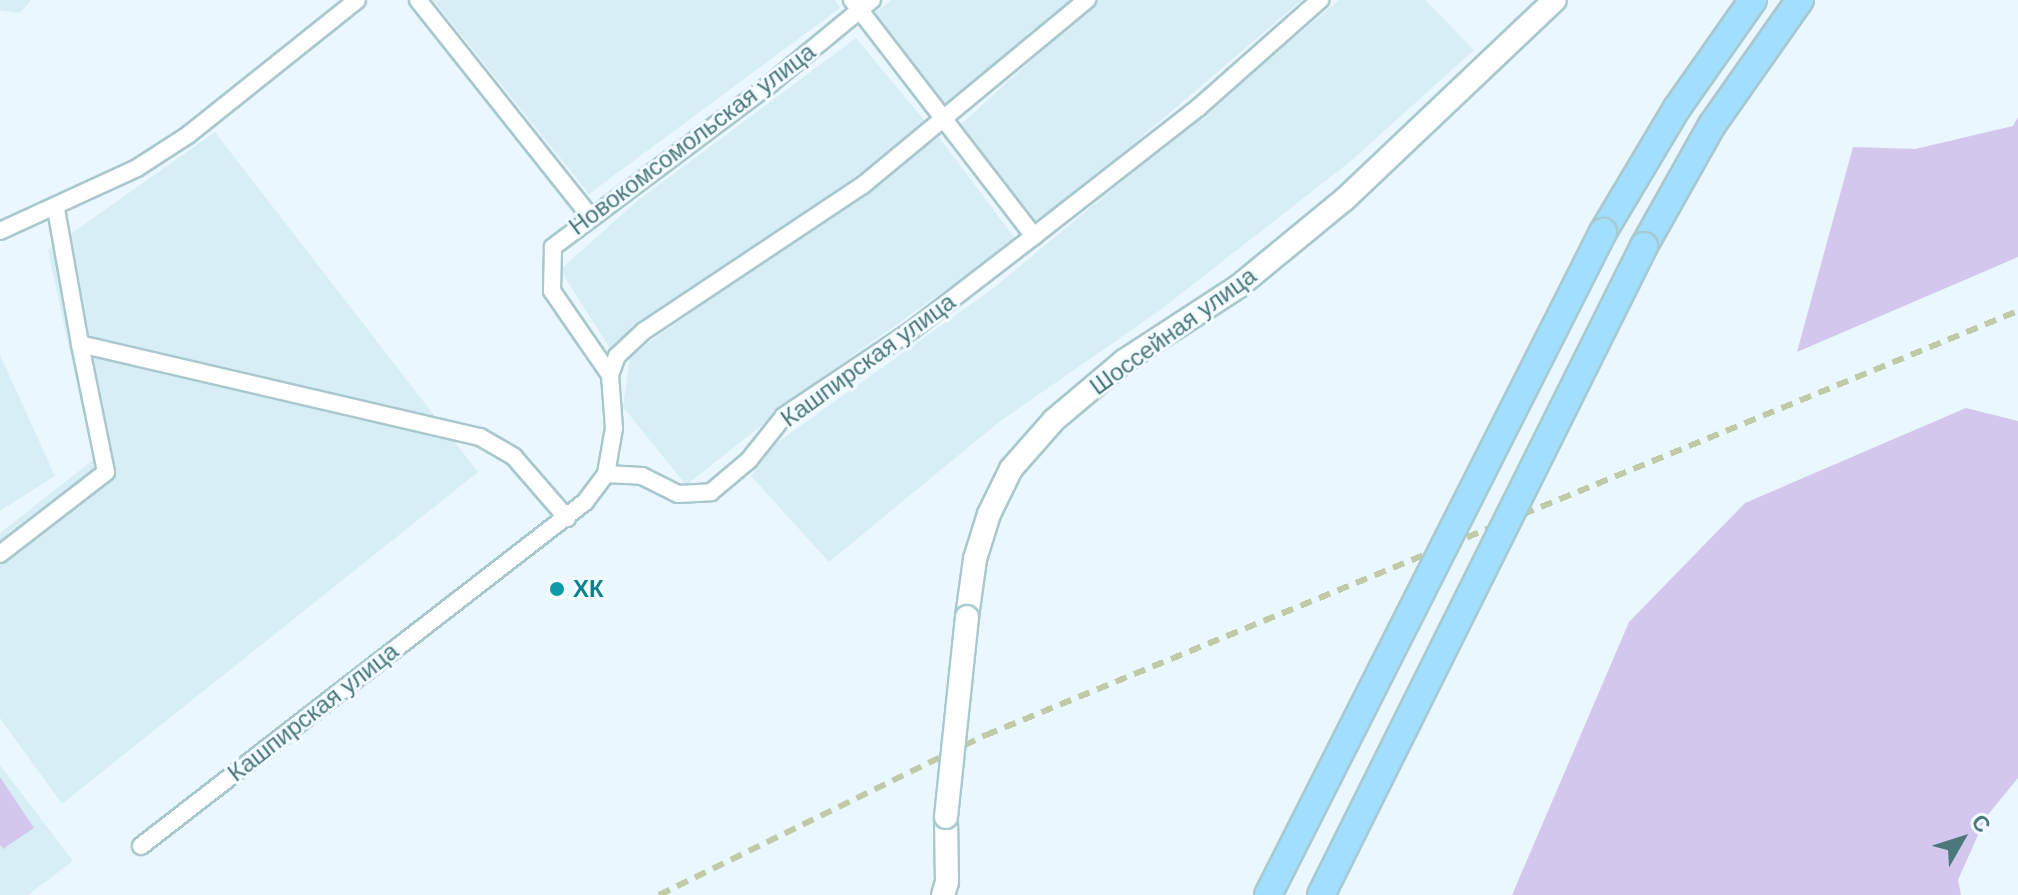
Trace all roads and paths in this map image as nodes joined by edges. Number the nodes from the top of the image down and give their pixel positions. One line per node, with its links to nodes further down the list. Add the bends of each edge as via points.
1 (357, 0): 11 (street, via 199,128 137,168)
2 (418, 0): 12 (street)
3 (872, 0): 9 (street, Новокомсомольская улица)
4 (1087, 0): 10 (street)
5 (1320, 0): 14 (street, Кашпирская улица, via 1199,107)
6 (1753, 0): 22 (main road, bridge, via 1677,108 1603,232)
7 (1800, 0): 23 (main road, bridge, via 1712,125 1644,246)
8 (1547, 2): 21 (main road, Шоссейная улица, bridge, via 1345,199 1239,286 1124,361 1054,420 1011,469 975,559 946,817)
9 (855, 5): 10 (street); 12 (street, Новокомсомольская улица, via 770,84)
10 (945, 120): 14 (street); 16 (street, via 863,185 644,331 617,356)
11 (56, 209): 13 (street); 15 (street)
12 (589, 215): 16 (street, Новокомсомольская улица, via 553,247 552,291)
13 (0, 231)
14 (1034, 236): 17 (street, Кашпирская улица, via 912,330 784,416 749,460 711,492 678,494 642,476)
15 (80, 344): 18 (street, via 480,437 514,457); 19 (street, via 106,472)
16 (610, 375): 17 (street, via 614,428)
17 (606, 474): 18 (street, Кашпирская улица)
18 (567, 518): 20 (street, Кашпирская улица)
19 (0, 554)
20 (141, 846)
21 (943, 895)
22 (1268, 895)
23 (1321, 895)

